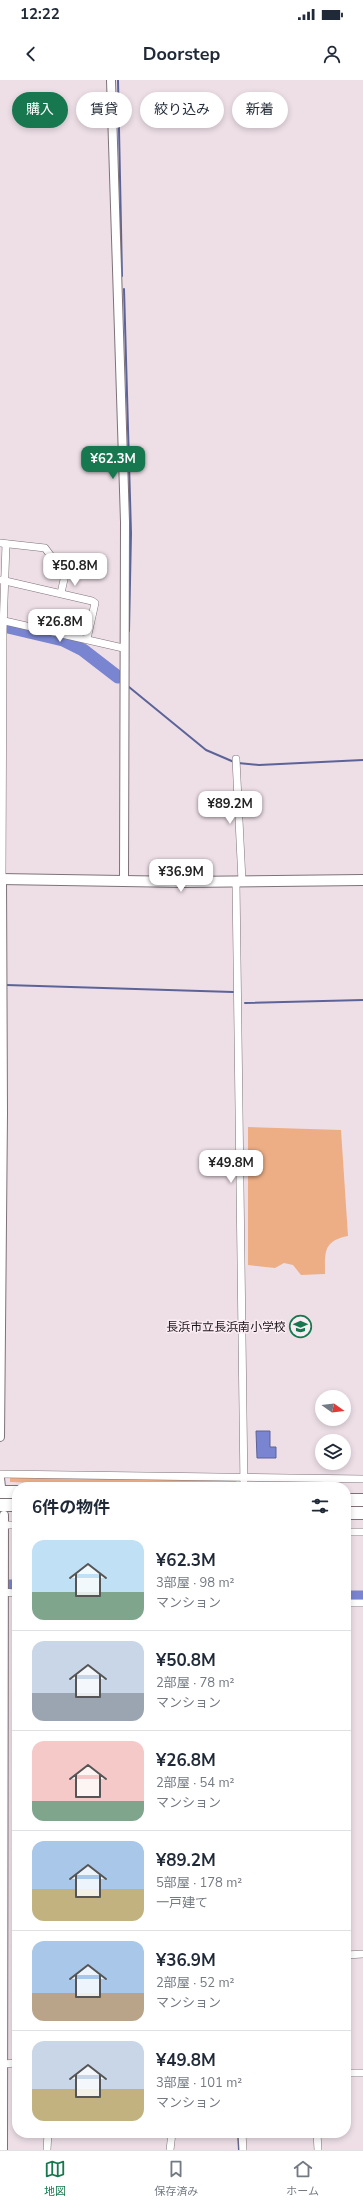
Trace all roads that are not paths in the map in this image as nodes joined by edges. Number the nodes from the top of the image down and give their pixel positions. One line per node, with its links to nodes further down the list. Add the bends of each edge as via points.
1 (111, 80): 7 (street, via 125,522)
2 (3, 544): 3 (street); 4 (street, via 45,548 65,575)
3 (2, 580): 4 (street); 5 (street)
4 (61, 593): 6 (street, via 94,603)
5 (2, 623): 6 (street); 9 (street)
6 (87, 639): 7 (street)
7 (123, 648): 10 (street)
8 (236, 763): 12 (street)
9 (1, 879): 10 (main road); 13 (street, via 3,1113)
10 (124, 880): 12 (main road)
11 (363, 880): 12 (main road)
12 (239, 882): 16 (street)
13 (0, 1437)
14 (0, 1474): 16 (street)
15 (0, 1478): 19 (street)
16 (244, 1478): 17 (street); 18 (street)
17 (363, 1479)
18 (244, 1482)
19 (0, 1489): 20 (highway)
20 (12, 1491)
21 (351, 1500): 22 (highway)
22 (363, 1500)
23 (12, 1507): 24 (highway)
24 (2, 1510): 27 (street)
25 (351, 1513): 26 (highway)
26 (363, 1513)
27 (2, 1525): 30 (street)
28 (351, 1532): 29 (street)
29 (363, 1532)
30 (2, 1592): 31 (street); 37 (street)
31 (12, 1593)
32 (351, 1603): 33 (street)
33 (363, 1603)
34 (363, 1954): 35 (street)
35 (351, 1955)
36 (12, 2063): 37 (street)
37 (3, 2064): 44 (street)
38 (351, 2073): 39 (street)
39 (363, 2073)
40 (48, 2138): 45 (street)
41 (171, 2138): 46 (street)
42 (242, 2138): 47 (street)
43 (317, 2138): 48 (street)
44 (3, 2150)
45 (47, 2150)
46 (170, 2150)
47 (243, 2150)
48 (318, 2150)

